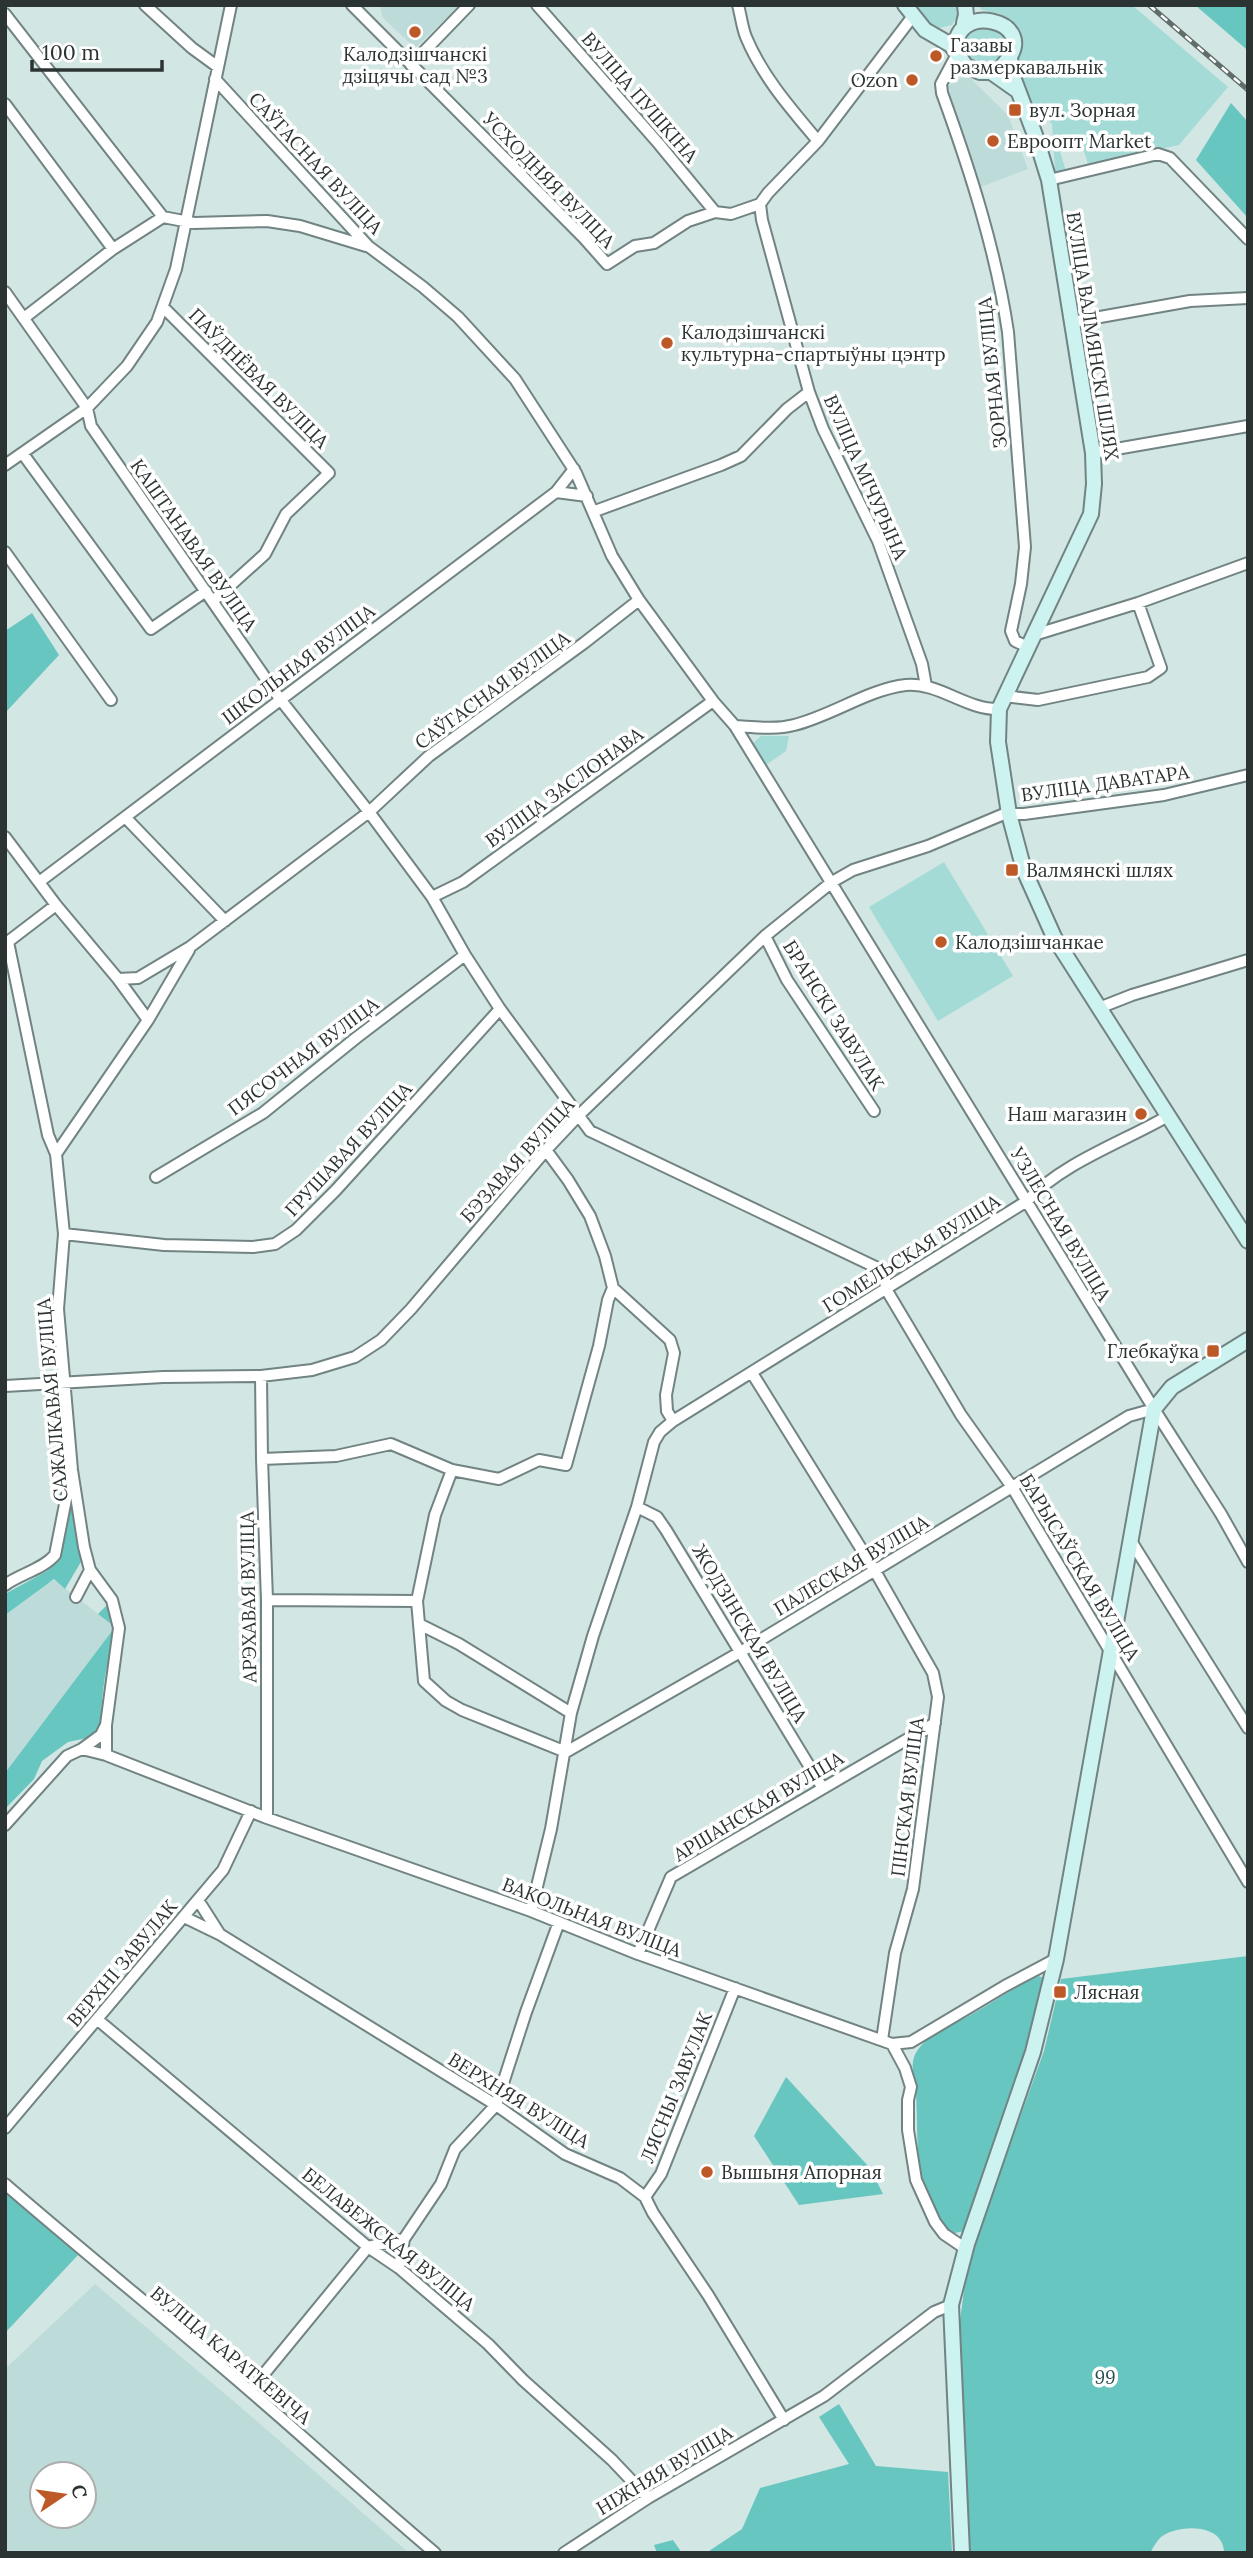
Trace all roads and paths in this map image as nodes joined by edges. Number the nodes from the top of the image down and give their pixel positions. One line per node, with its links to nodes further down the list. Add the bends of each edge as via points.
1 (145, 5): 16 (street)
2 (231, 5): 16 (street)
3 (352, 5): 15 (street, УСХОДНЯЯ ВУЛІЦА)
4 (468, 5): 15 (street)
5 (537, 5): 26 (street, ВУЛІЦА ПУШКІНА)
6 (738, 5): 23 (street, via 746,37 774,86)
7 (966, 5): 10 (main road); 11 (main road)
8 (909, 10): 12 (main road, via 925,30); 23 (street)
9 (5, 14): 27 (street)
10 (980, 15): 11 (main road); 14 (main road, via 996,17 1009,27 1014,43)
11 (962, 27): 12 (main road); 13 (main road)
12 (940, 37): 13 (main road)
13 (957, 53): 17 (main road); 19 (street)
14 (1010, 58): 18 (main road); 21 (main road, ВУЛІЦА ВАЛМЯНСКІ ШЛЯХ)
15 (411, 65): 26 (street, УСХОДНЯЯ ВУЛІЦА, via 607,264 635,246 654,243 688,221)
16 (218, 67): 20 (street)
17 (971, 69): 18 (main road); 19 (street)
18 (991, 72): 21 (main road)
19 (947, 75): 53 (street, ЗОРНАЯ ВУЛІЦА, via 942,93 973,190 1008,332 1024,547 1012,636 1015,641)
20 (215, 79): 28 (street); 30 (street, САЎГАСНАЯ ВУЛІЦА)
21 (1018, 91): 24 (main road, ВУЛІЦА ВАЛМЯНСКІ ШЛЯХ)
22 (5, 104): 31 (street)
23 (818, 141): 25 (street)
24 (1049, 180): 29 (street, via 1158,154 1170,158); 36 (main road, ВУЛІЦА ВАЛМЯНСКІ ШЛЯХ)
25 (760, 204): 26 (street, via 731,214); 37 (street, ВУЛІЦА МІЧУРЫНА)
26 (715, 212)
27 (163, 217): 28 (street); 31 (street)
28 (187, 222): 30 (street, via 278,222); 34 (street)
29 (1248, 240)
30 (368, 246): 43 (street, САЎГАСНАЯ ВУЛІЦА, via 458,317 515,379)
31 (113, 249): 35 (street)
32 (5, 292): 35 (street, КАШТАНАВАЯ ВУЛІЦА)
33 (1248, 298): 36 (street, via 1190,301)
34 (164, 308): 38 (street, via 135,355); 51 (street, ПАЎДНЁВАЯ ВУЛІЦА, via 329,473 286,514 265,554)
35 (24, 318): 38 (street, КАШТАНАВАЯ ВУЛІЦА)
36 (1072, 322): 40 (main road, ВУЛІЦА ВАЛМЯНСКІ ШЛЯХ)
37 (809, 392): 46 (street, via 741,456); 54 (street, ВУЛІЦА МІЧУРЫНА, via 878,541)
38 (87, 408): 41 (street); 49 (street, КАШТАНАВАЯ ВУЛІЦА, via 90,426)
39 (1248, 426): 40 (street)
40 (1093, 453): 53 (main road, ВУЛІЦА ВАЛМЯНСКІ ШЛЯХ, via 1091,514)
41 (23, 454): 42 (street); 49 (street, via 151,629)
42 (5, 465)
43 (574, 470): 44 (street, ШКОЛЬНАЯ ВУЛІЦА); 45 (street, САЎГАСНАЯ ВУЛІЦА)
44 (556, 492): 45 (street); 55 (street, ШКОЛЬНАЯ ВУЛІЦА)
45 (587, 496): 46 (street, САЎГАСНАЯ ВУЛІЦА)
46 (595, 512): 50 (street, САЎГАСНАЯ ВУЛІЦА, via 612,556)
47 (5, 552): 56 (street)
48 (1248, 563): 52 (street)
49 (206, 591): 51 (street, КАШТАНАВАЯ ВУЛІЦА)
50 (639, 600): 57 (street, САЎГАСНАЯ ВУЛІЦА); 61 (street, САЎГАСНАЯ ВУЛІЦА, via 429,756)
51 (213, 601): 55 (street, КАШТАНАВАЯ ВУЛІЦА)
52 (1138, 603): 53 (street); 58 (street, via 1161,668 1148,677 1038,700)
53 (1031, 641): 58 (main road, ВУЛІЦА ВАЛМЯНСКІ ШЛЯХ)
54 (926, 686): 58 (street, via 983,709); 59 (street, via 905,685 794,725)
55 (280, 699): 61 (street); 63 (street, ШКОЛЬНАЯ ВУЛІЦА)
56 (111, 700)
57 (713, 701): 59 (street, САЎГАСНАЯ ВУЛІЦА); 67 (street, ВУЛІЦА ЗАСЛОНАВА, via 463,882)
58 (1001, 702): 62 (main road, ВУЛІЦА ВАЛМЯНСКІ ШЛЯХ, via 998,742)
59 (735, 726): 66 (street, УЗЛЕСНАЯ ВУЛІЦА)
60 (1248, 775): 62 (street, ВУЛІЦА ДАВАТАРА, via 1164,795)
61 (369, 812): 67 (street); 69 (street, САЎГАСНАЯ ВУЛІЦА)
62 (1009, 814): 66 (street, БЭЗАВАЯ ВУЛІЦА, via 853,870); 77 (main road, ВУЛІЦА ВАЛМЯНСКІ ШЛЯХ, via 1032,891 1054,937)
63 (125, 817): 65 (street, ШКОЛЬНАЯ ВУЛІЦА); 69 (street)
64 (5, 837): 65 (street)
65 (39, 882): 68 (street)
66 (832, 882): 70 (street, БЭЗАВАЯ ВУЛІЦА); 85 (street, УЗЛЕСНАЯ ВУЛІЦА)
67 (432, 897): 73 (street)
68 (56, 905): 71 (street); 75 (street)
69 (225, 921): 72 (street, САЎГАСНАЯ ВУЛІЦА)
70 (765, 936): 79 (street, БРАНСКІ ЗАВУЛАК, via 787,980); 80 (street, БЭЗАВАЯ ВУЛІЦА)
71 (7, 943): 83 (street, САЖАЛКАВАЯ ВУЛІЦА)
72 (190, 947): 75 (street, САЎГАСНАЯ ВУЛІЦА, via 138,978); 78 (street)
73 (465, 955): 76 (street); 84 (street, ПЯСОЧНАЯ ВУЛІЦА, via 263,1113)
74 (1248, 960): 77 (street)
75 (118, 979): 78 (street)
76 (500, 1009): 80 (street); 86 (street, ГРУШАВАЯ ВУЛІЦА, via 336,1191 275,1244 164,1245)
77 (1099, 1009): 81 (main road, ВУЛІЦА ВАЛМЯНСКІ ШЛЯХ)
78 (148, 1020): 83 (street)
79 (874, 1111)
80 (578, 1116): 82 (street, БЭЗАВАЯ ВУЛІЦА); 88 (street, via 590,1131)
81 (1168, 1116): 85 (street, ГОМЕЛЬСКАЯ ВУЛІЦА, via 1096,1153); 87 (main road, ВУЛІЦА ВАЛМЯНСКІ ШЛЯХ)
82 (546, 1150): 90 (street, via 590,1216); 94 (street, БЭЗАВАЯ ВУЛІЦА, via 381,1340 334,1365)
83 (56, 1154): 86 (street, САЖАЛКАВАЯ ВУЛІЦА)
84 (156, 1177)
85 (1027, 1201): 89 (street, ГОМЕЛЬСКАЯ ВУЛІЦА); 97 (street, УЗЛЕСНАЯ ВУЛІЦА)
86 (64, 1234): 95 (street, САЖАЛКАВАЯ ВУЛІЦА, via 58,1309)
87 (1248, 1241)
88 (884, 1272): 89 (street); 91 (street, БАРЫСАЎСКАЯ ВУЛІЦА)
89 (902, 1279): 91 (street, ГОМЕЛЬСКАЯ ВУЛІЦА)
90 (613, 1288): 98 (street, via 670,1340 674,1353 666,1395); 101 (street, via 566,1465 539,1460 499,1479)
91 (886, 1289): 93 (street, ГОМЕЛЬСКАЯ ВУЛІЦА); 102 (street, БАРЫСАЎСКАЯ ВУЛІЦА, via 961,1415)
92 (1248, 1340): 97 (main road, via 1172,1387)
93 (752, 1373): 98 (street, ГОМЕЛЬСКАЯ ВУЛІЦА); 107 (street, ПІНСКАЯ ВУЛІЦА)
94 (261, 1376): 95 (street, БЭЗАВАЯ ВУЛІЦА); 99 (street, АРЭХАВАЯ ВУЛІЦА)
95 (65, 1383): 96 (street, БЭЗАВАЯ ВУЛІЦА); 100 (street, САЖАЛКАВАЯ ВУЛІЦА)
96 (5, 1386)
97 (1154, 1409): 102 (street, ПАЛЕСКАЯ ВУЛІЦА, via 1129,1416); 104 (main road); 105 (street, УЗЛЕСНАЯ ВУЛІЦА)
98 (673, 1421): 103 (street, via 654,1442)
99 (262, 1459): 101 (street, via 336,1456 391,1444); 110 (street, АРЭХАВАЯ ВУЛІЦА)
100 (72, 1470): 106 (street, САЖАЛКАВАЯ ВУЛІЦА); 108 (street, via 55,1555)
101 (452, 1470): 111 (street, via 435,1515)
102 (1012, 1488): 107 (street, ПАЛЕСКАЯ ВУЛІЦА); 113 (street, БАРЫСАЎСКАЯ ВУЛІЦА)
103 (637, 1507): 114 (street, ЖОДЗІНСКАЯ ВУЛІЦА, via 657,1517); 115 (street)
104 (1131, 1541): 113 (main road); 118 (street)
105 (1248, 1562)
106 (90, 1570): 109 (street); 117 (street, САЖАЛКАВАЯ ВУЛІЦА, via 112,1601 119,1628)
107 (875, 1571): 114 (street, ПАЛЕСКАЯ ВУЛІЦА); 116 (street, ПІНСКАЯ ВУЛІЦА, via 933,1673 938,1697)
108 (5, 1585)
109 (76, 1597)
110 (267, 1600): 111 (street); 124 (street, АРЭХАВАЯ ВУЛІЦА)
111 (417, 1601): 112 (street)
112 (421, 1625): 115 (street); 120 (street, via 424,1681 446,1701)
113 (1110, 1650): 126 (street, БАРЫСАЎСКАЯ ВУЛІЦА); 133 (main road)
114 (742, 1651): 120 (street, ПАЛЕСКАЯ ВУЛІЦА); 122 (street, ЖОДЗІНСКАЯ ВУЛІЦА)
115 (571, 1713): 120 (street)
116 (935, 1723): 122 (street, АРШАНСКАЯ ВУЛІЦА); 136 (street, ПІНСКАЯ ВУЛІЦА, via 913,1889 895,1953)
117 (106, 1725): 119 (street, via 101,1735); 121 (street, САЖАЛКАВАЯ ВУЛІЦА)
118 (1248, 1728)
119 (82, 1749): 121 (street, ВАКОЛЬНАЯ ВУЛІЦА); 125 (street, via 61,1762)
120 (566, 1752): 128 (street)
121 (106, 1755): 123 (street, ВАКОЛЬНАЯ ВУЛІЦА)
122 (822, 1787): 132 (street, АРШАНСКАЯ ВУЛІЦА, via 671,1877)
123 (251, 1811): 124 (street, ВАКОЛЬНАЯ ВУЛІЦА); 127 (street, ВЕРХНІ ЗАВУЛАК, via 223,1870)
124 (267, 1818): 128 (street, ВАКОЛЬНАЯ ВУЛІЦА)
125 (5, 1825)
126 (1248, 1882)
127 (198, 1900): 129 (street, ВЕРХНІ ЗАВУЛАК); 131 (street)
128 (531, 1911): 130 (street, ВАКОЛЬНАЯ ВУЛІЦА)
129 (184, 1917): 131 (street, ВЕРХНЯЯ ВУЛІЦА); 135 (street, ВЕРХНІ ЗАВУЛАК)
130 (559, 1922): 132 (street, ВАКОЛЬНАЯ ВУЛІЦА); 137 (street)
131 (221, 1935): 137 (street, ВЕРХНЯЯ ВУЛІЦА)
132 (638, 1954): 134 (street, ВАКОЛЬНАЯ ВУЛІЦА)
133 (1056, 1959): 136 (street, via 911,2042); 143 (main road, via 1033,2052)
134 (735, 1988): 136 (street, ВАКОЛЬНАЯ ВУЛІЦА); 140 (street, ЛЯСНЫ ЗАВУЛАК, via 661,2174)
135 (98, 2020): 138 (street, ВЕРХНІ ЗАВУЛАК); 142 (street, БЕЛАВЕЖСКАЯ ВУЛІЦА)
136 (887, 2042): 143 (street, via 905,2068 911,2087 908,2130 916,2180 935,2222)
137 (496, 2105): 140 (street, ВЕРХНЯЯ ВУЛІЦА, via 565,2154 620,2178); 141 (street, via 455,2149 441,2184)
138 (5, 2128)
139 (5, 2184): 146 (street, ВУЛІЦА КАРАТКЕВІЧА)
140 (645, 2197): 147 (street, ВЕРХНЯЯ ВУЛІЦА)
141 (404, 2239): 142 (street); 144 (street)
142 (368, 2247): 144 (street, БЕЛАВЕЖСКАЯ ВУЛІЦА); 146 (street)
143 (966, 2249): 145 (main road)
144 (398, 2268): 148 (street, БЕЛАВЕЖСКАЯ ВУЛІЦА, via 488,2344)
145 (951, 2305): 147 (street, НІЖНЯЯ ВУЛІЦА, via 934,2312 824,2396); 151 (main road)
146 (250, 2391): 149 (street, ВУЛІЦА КАРАТКЕВІЧА)
147 (784, 2420): 148 (street, НІЖНЯЯ ВУЛІЦА)
148 (648, 2498): 150 (street, НІЖНЯЯ ВУЛІЦА)
149 (435, 2553)
150 (564, 2553)
151 (962, 2553)

